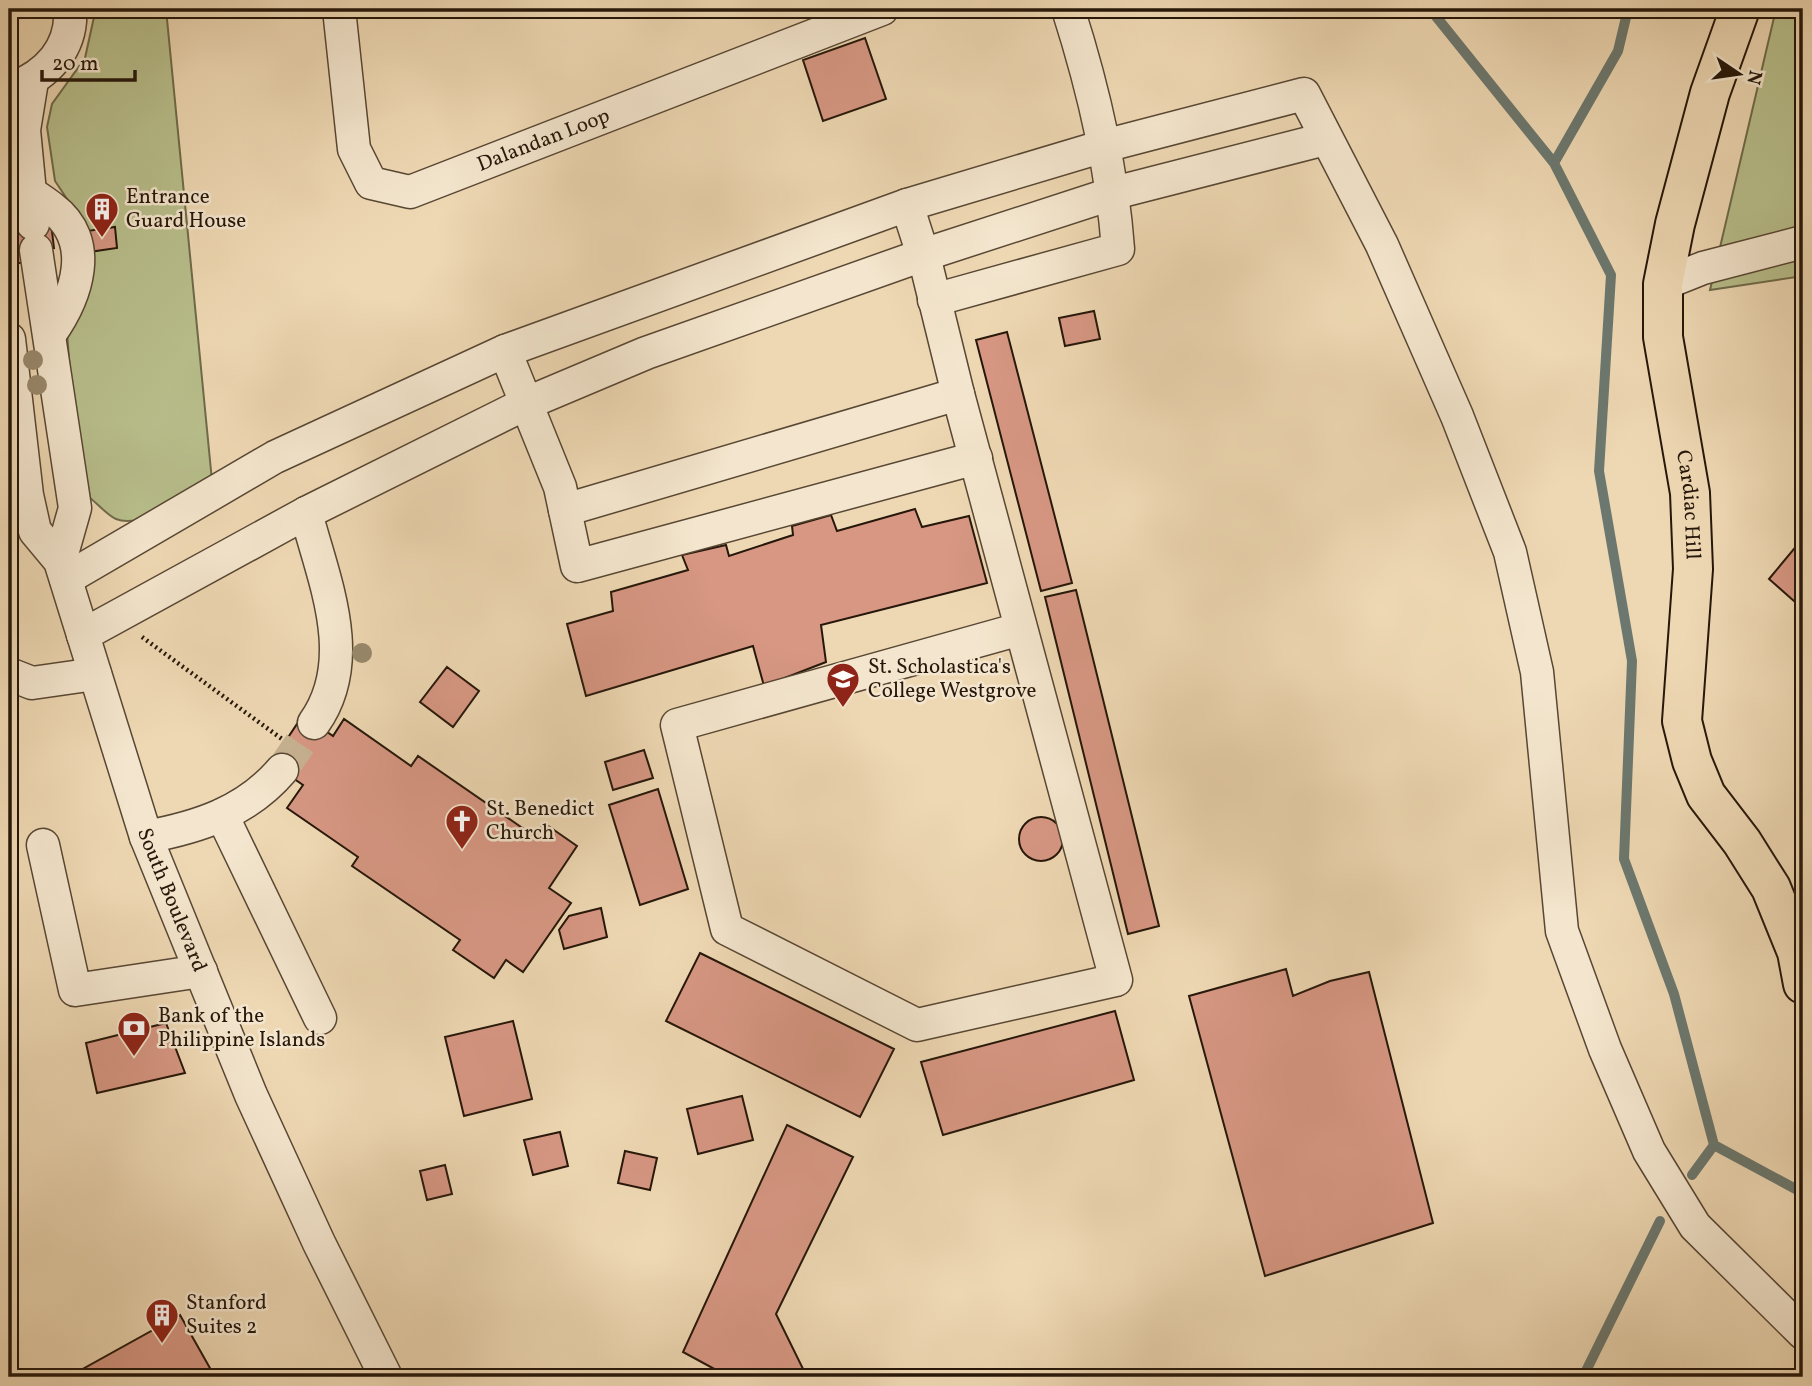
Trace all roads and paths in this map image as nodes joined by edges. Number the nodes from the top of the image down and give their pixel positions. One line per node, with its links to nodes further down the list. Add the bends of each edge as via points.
1 (70, 9): 6 (street, via 65,43 52,64)
2 (339, 9): 3 (street, Dalandan Loop, via 355,149 371,183 410,192)
3 (882, 9)
4 (1068, 9): 8 (street, via 1089,75)
5 (1740, 9): 14 (main road, Cardiac Hill, via 1710,93)
6 (21, 85): 9 (street, via 24,130)
7 (1325, 139): 8 (street, via 1304,94); 10 (street); 39 (street, via 1382,245 1510,552 1537,672 1562,931 1605,1049 1649,1151 1695,1226)
8 (1104, 146): 10 (street); 11 (street)
9 (19, 190): 16 (street, via 35,237); 16 (street, via 63,217 75,236 76,287)
10 (1114, 193): 13 (street); 15 (street, via 1118,249)
11 (907, 205): 13 (street); 17 (street)
12 (1803, 242): 14 (street, via 1703,268)
13 (923, 255): 15 (street); 20 (street, via 646,353)
14 (1663, 284): 37 (main road, Cardiac Hill, via 1663,337 1690,493 1693,556 1682,721 1706,795 1771,888 1797,952)
15 (934, 300): 19 (street)
16 (50, 334): 25 (street, via 75,508)
17 (505, 351): 20 (street); 25 (street, via 275,457)
18 (10, 355): 22 (street, South Boulevard)
19 (958, 394): 21 (street); 23 (street)
20 (525, 404): 23 (street); 24 (street)
21 (976, 458): 23 (street, via 577,566); 27 (street)
22 (18, 499): 25 (street, South Boulevard)
23 (565, 510)
24 (306, 513): 26 (street); 31 (street, via 336,626 336,677 327,705)
25 (63, 570): 28 (street, South Boulevard)
26 (116, 618): 28 (street); 32 (path)
27 (1020, 629): 27 (street, via 677,725 727,929 917,1025 1116,980)
28 (83, 635): 30 (street, South Boulevard)
29 (9, 674): 30 (street, via 32,683)
30 (95, 674): 34 (street, South Boulevard)
31 (314, 723)
32 (284, 756): 33 (street, via 264,792)
33 (222, 815): 34 (street, via 191,829); 38 (street)
34 (146, 837): 36 (street, South Boulevard)
35 (43, 845): 36 (street, via 75,990)
36 (201, 971): 40 (street, South Boulevard, via 251,1095)
37 (1803, 984)
38 (320, 1018)
39 (1803, 1333)
40 (386, 1377)

